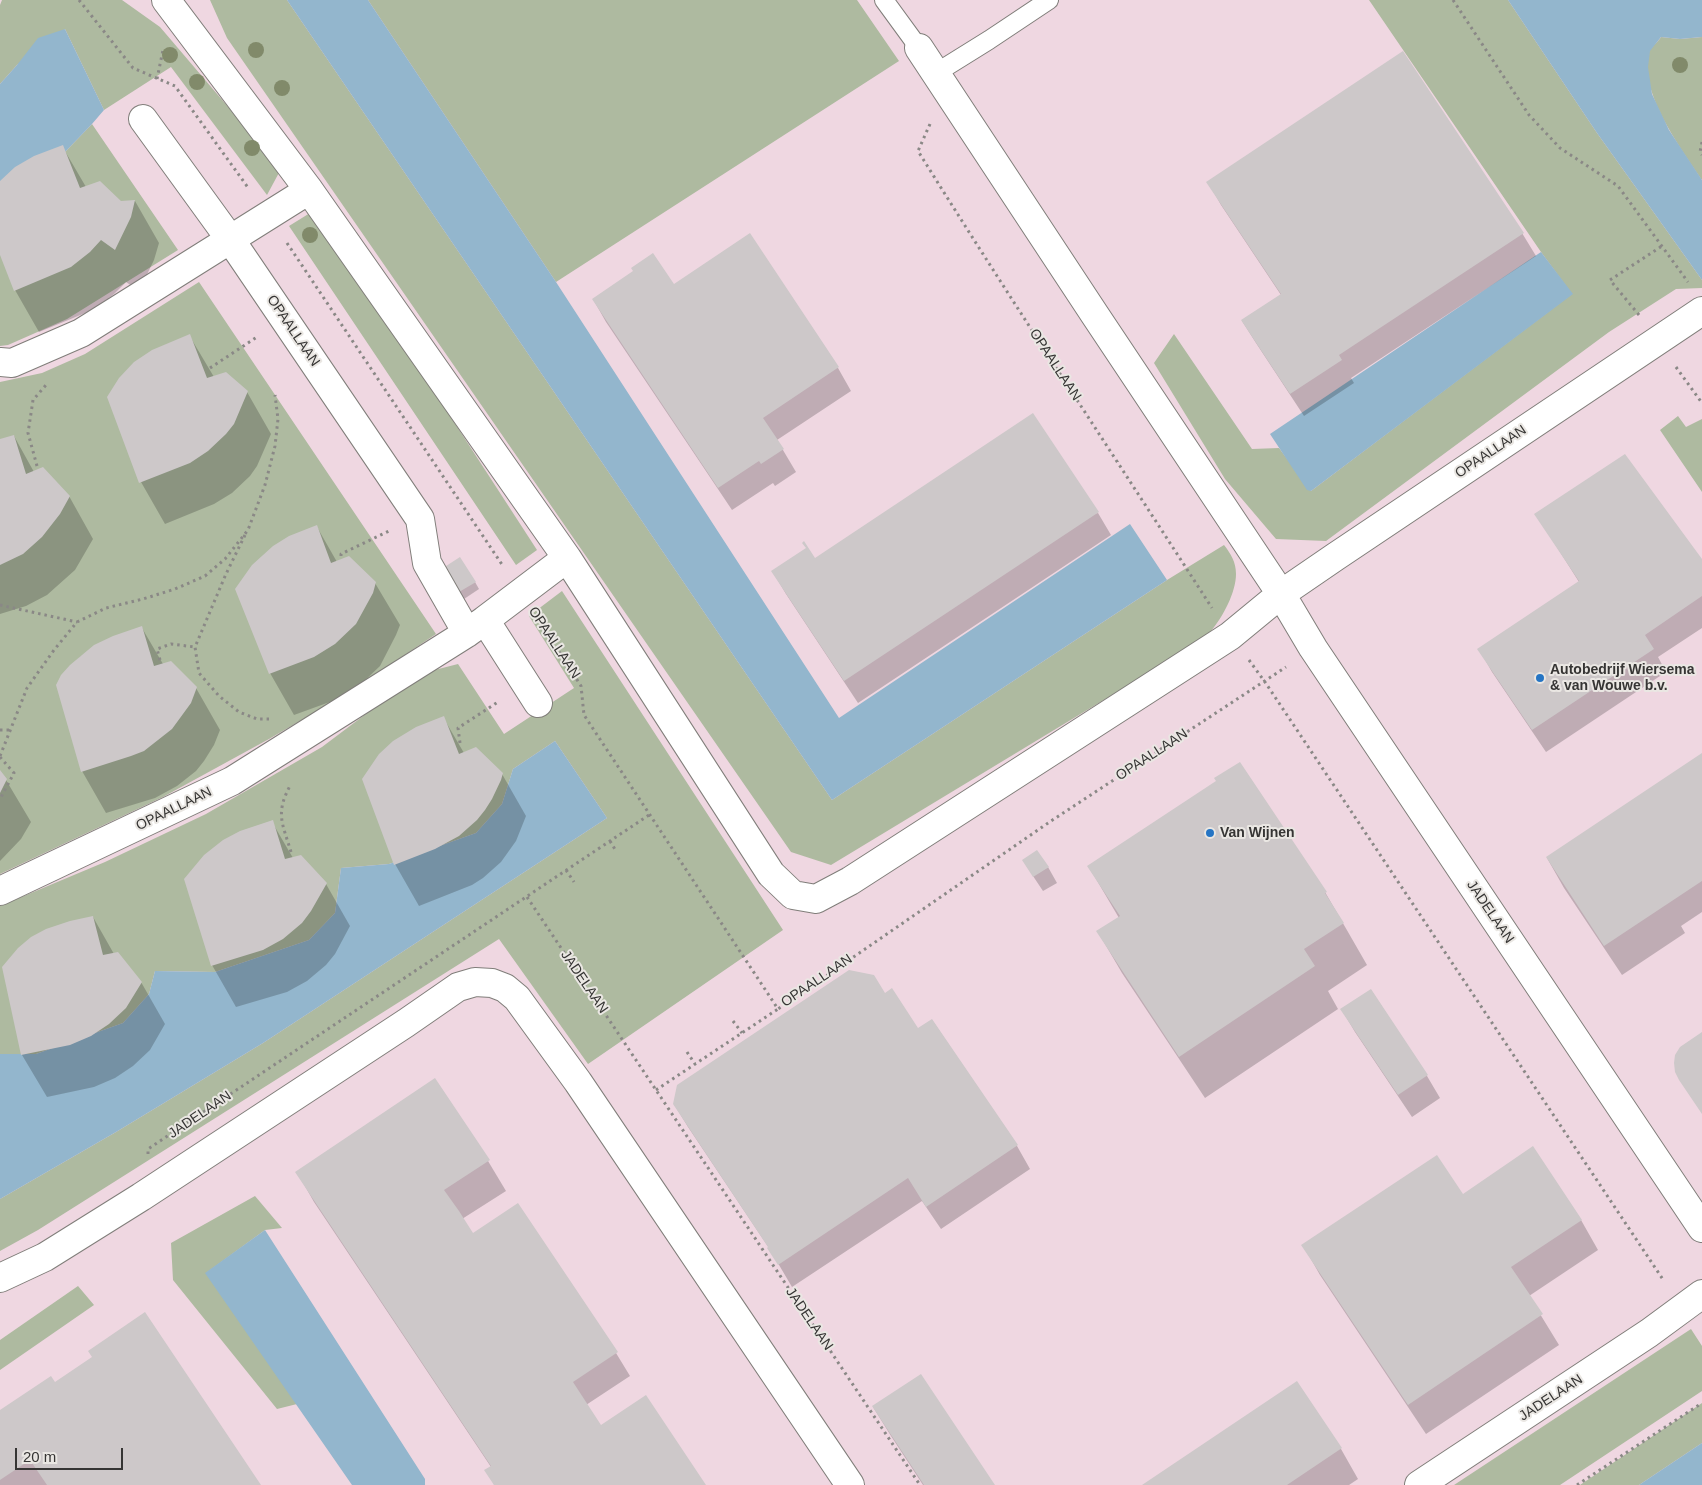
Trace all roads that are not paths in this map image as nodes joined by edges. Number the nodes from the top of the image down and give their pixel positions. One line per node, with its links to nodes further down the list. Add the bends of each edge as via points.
1 (166, 0): 7 (street, OPAALLAAN)
2 (884, 0): 4 (lane)
3 (1048, 0): 5 (lane, via 989,40)
4 (919, 48): 5 (street)
5 (941, 81): 12 (street)
6 (144, 118): 8 (street, OPAALLAAN)
7 (309, 190): 8 (street); 11 (street, OPAALLAAN)
8 (230, 239): 10 (street, via 81,333 12,363); 13 (street, OPAALLAAN, via 420,519 427,563)
9 (1702, 311): 12 (street, OPAALLAAN, via 1650,330)
10 (0, 362)
11 (567, 558): 12 (street, OPAALLAAN, via 771,874 793,895 816,899 850,881 1230,636); 13 (street, OPAALLAAN)
12 (1281, 594): 16 (street, JADELAAN, via 1313,648)
13 (476, 626): 14 (street, OPAALLAAN); 15 (street, OPAALLAAN, via 232,781)
14 (532, 694)
15 (0, 891)
16 (1702, 1228)
17 (0, 1278): 19 (street, via 45,1257 141,1197 458,987 475,982 492,983 517,998 578,1082)
18 (1692, 1301): 20 (street, JADELAAN, via 1649,1333)
19 (850, 1485)
20 (1419, 1485)

